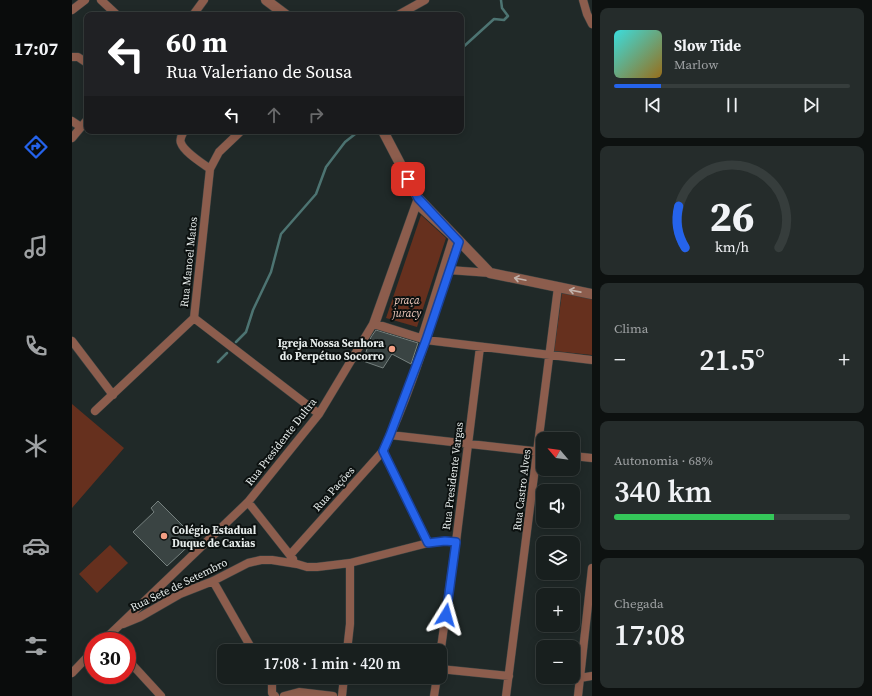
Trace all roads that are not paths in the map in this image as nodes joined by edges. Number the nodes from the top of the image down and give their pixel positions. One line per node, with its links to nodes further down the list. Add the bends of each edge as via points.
1 (85, 0): 7 (street)
2 (101, 0): 8 (street)
3 (204, 0): 9 (street)
4 (266, 0): 10 (street)
5 (425, 0): 11 (street)
6 (583, 0): 12 (street)
7 (72, 10)
8 (114, 12)
9 (195, 12)
10 (282, 12)
11 (403, 12)
12 (592, 24)
13 (72, 57): 14 (street)
14 (84, 61)
15 (72, 121): 17 (street)
16 (84, 124): 17 (street)
17 (81, 127): 21 (street)
18 (182, 134): 22 (street, via 180,142 186,150)
19 (234, 134): 22 (street, via 218,152)
20 (385, 134): 23 (street)
21 (72, 138)
22 (210, 169): 29 (street, Rua Manoel Matos)
23 (418, 198): 24 (street); 30 (street, Rua Presidente Dultra)
24 (459, 242): 25 (street, Rua Pações); 26 (street)
25 (449, 270): 26 (street); 31 (street, Rua Pações)
26 (490, 273): 27 (street, one-way to 26)
27 (558, 287): 28 (street, one-way to 27); 34 (street, Rua Castro Alves)
28 (592, 294)
29 (194, 318): 36 (street, Rua Manoel Matos); 38 (street)
30 (375, 325): 30 (street, via 377,322 417,206 452,238 421,337 383,325); 31 (street); 38 (street, Rua Presidente Dultra)
31 (426, 340): 33 (street); 40 (street, Rua Pações)
32 (72, 341): 36 (street)
33 (480, 347): 34 (street); 41 (street, Rua Presidente Vargas)
34 (550, 356): 35 (street); 39 (street, Rua Castro Alves)
35 (592, 360)
36 (113, 395): 37 (street, Rua Manoel Matos)
37 (95, 411)
38 (319, 414): 47 (street, Rua Presidente Dultra)
39 (543, 432)
40 (390, 435): 41 (street); 42 (street, Rua Pações)
41 (468, 443): 43 (street); 48 (street, Rua Presidente Vargas)
42 (383, 451): 49 (street); 50 (street, Rua Pações)
43 (536, 451)
44 (580, 457): 45 (street)
45 (592, 458)
46 (538, 476): 65 (street, Rua Castro Alves)
47 (248, 502): 50 (street); 55 (street, Rua Presidente Dultra)
48 (456, 542): 49 (street, Rua Sete de Setembro); 60 (street, Rua Presidente Vargas)
49 (428, 543): 51 (street, Rua Sete de Setembro)
50 (290, 555): 52 (street)
51 (350, 563): 52 (street, Rua Sete de Setembro, via 306,567); 59 (street)
52 (297, 564): 54 (street, Rua Sete de Setembro, via 261,560 248,563)
53 (592, 568): 67 (street)
54 (213, 581): 55 (street, Rua Sete de Setembro, via 180,594); 58 (street)
55 (114, 629): 56 (street, Rua Presidente Dultra); 57 (street)
56 (111, 632)
57 (114, 632)
58 (249, 644)
59 (348, 644)
60 (442, 644)
61 (84, 660): 64 (street)
62 (136, 669): 72 (street)
63 (447, 669): 65 (street)
64 (72, 673)
65 (509, 676): 78 (street, Rua Castro Alves)
66 (592, 676): 67 (street)
67 (580, 678)
68 (272, 684): 73 (street, via 272,693)
69 (343, 684): 76 (street)
70 (436, 684): 77 (street)
71 (579, 684): 79 (street)
72 (161, 696)
73 (275, 696)
74 (284, 696): 75 (street, via 299,692)
75 (333, 696)
76 (342, 696)
77 (434, 696)
78 (506, 696)
79 (578, 696)

